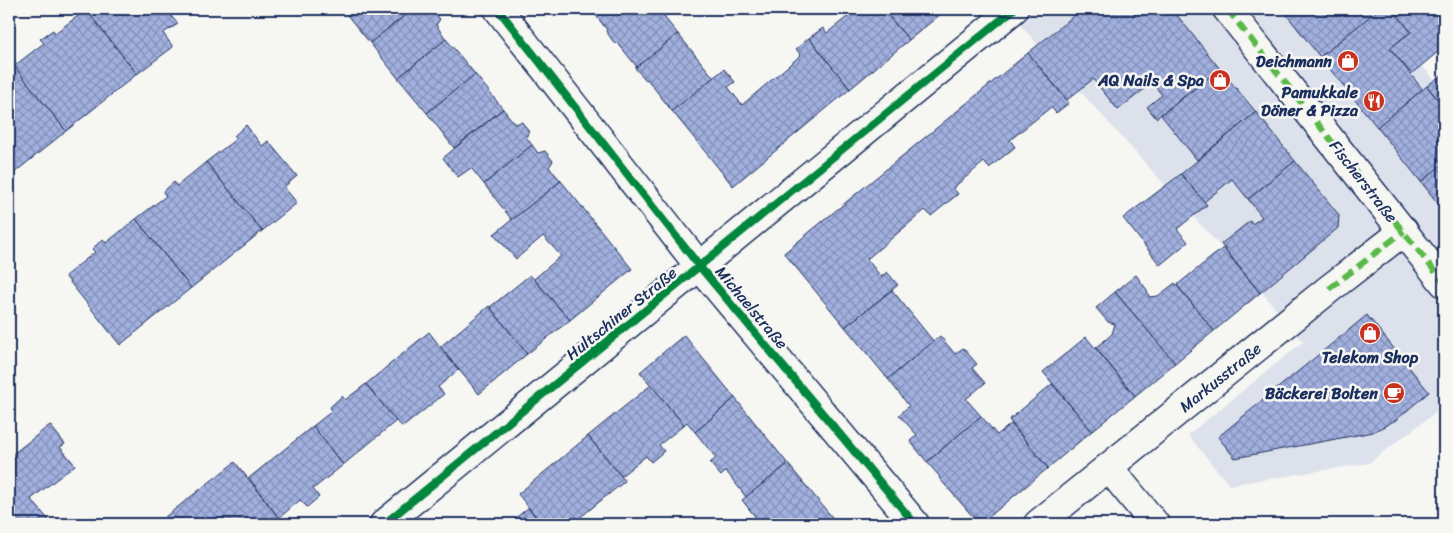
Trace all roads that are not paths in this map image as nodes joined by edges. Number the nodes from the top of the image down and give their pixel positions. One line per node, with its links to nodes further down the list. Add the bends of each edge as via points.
1 (498, 9): 5 (street, Michaelstraße)
2 (1014, 9): 5 (street, Hultschiner Straße)
3 (1227, 9): 4 (street, Fischerstraße)
4 (1404, 231): 6 (street, Fischerstraße); 7 (street, Markusstraße)
5 (700, 267): 8 (street, Hultschiner Straße); 9 (street, Michaelstraße)
6 (1444, 283)
7 (1109, 468): 10 (street, Markusstraße); 11 (street)
8 (384, 524)
9 (915, 524)
10 (1038, 524)
11 (1155, 524)

